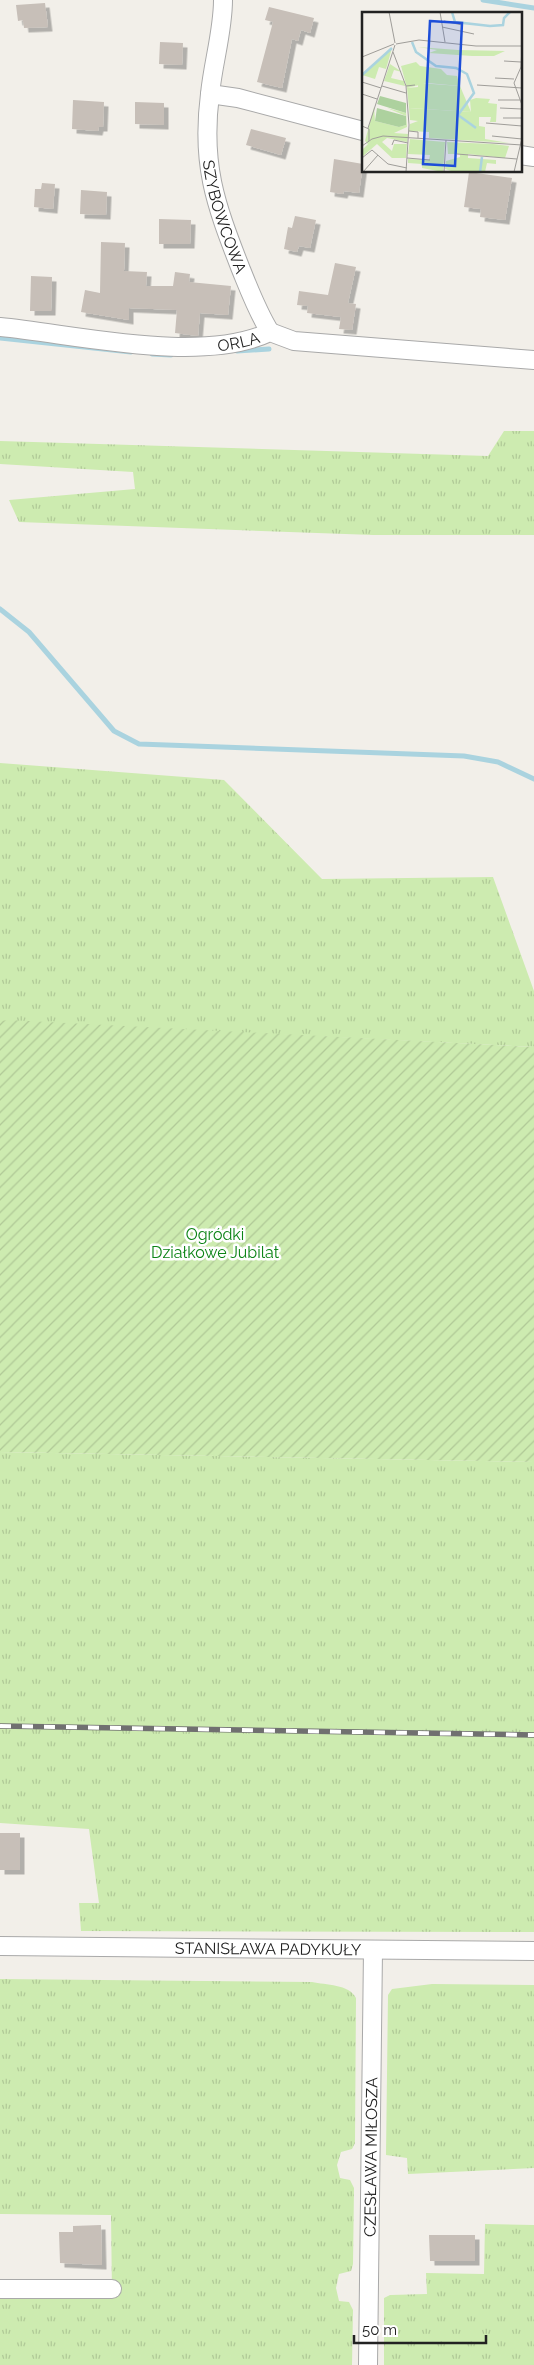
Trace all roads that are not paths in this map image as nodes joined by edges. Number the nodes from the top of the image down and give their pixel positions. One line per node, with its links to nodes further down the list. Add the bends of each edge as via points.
1 (223, 0): 2 (street, SZYBOWCOWA)
2 (210, 94): 3 (street, via 238,98); 5 (street, SZYBOWCOWA, via 209,175 218,210 259,316)
3 (362, 131)
4 (0, 327): 5 (street, ORLA, via 106,342 198,346 255,339)
5 (270, 332): 6 (street, ORLA, via 294,341)
6 (534, 360)
7 (0, 1946): 8 (street, STANISŁAWA PADYKUŁY)
8 (373, 1950): 9 (street, STANISŁAWA PADYKUŁY); 12 (street, CZESŁAWA MIŁOSZA)
9 (534, 1951)
10 (0, 2289): 11 (street)
11 (112, 2289)
12 (368, 2365)

